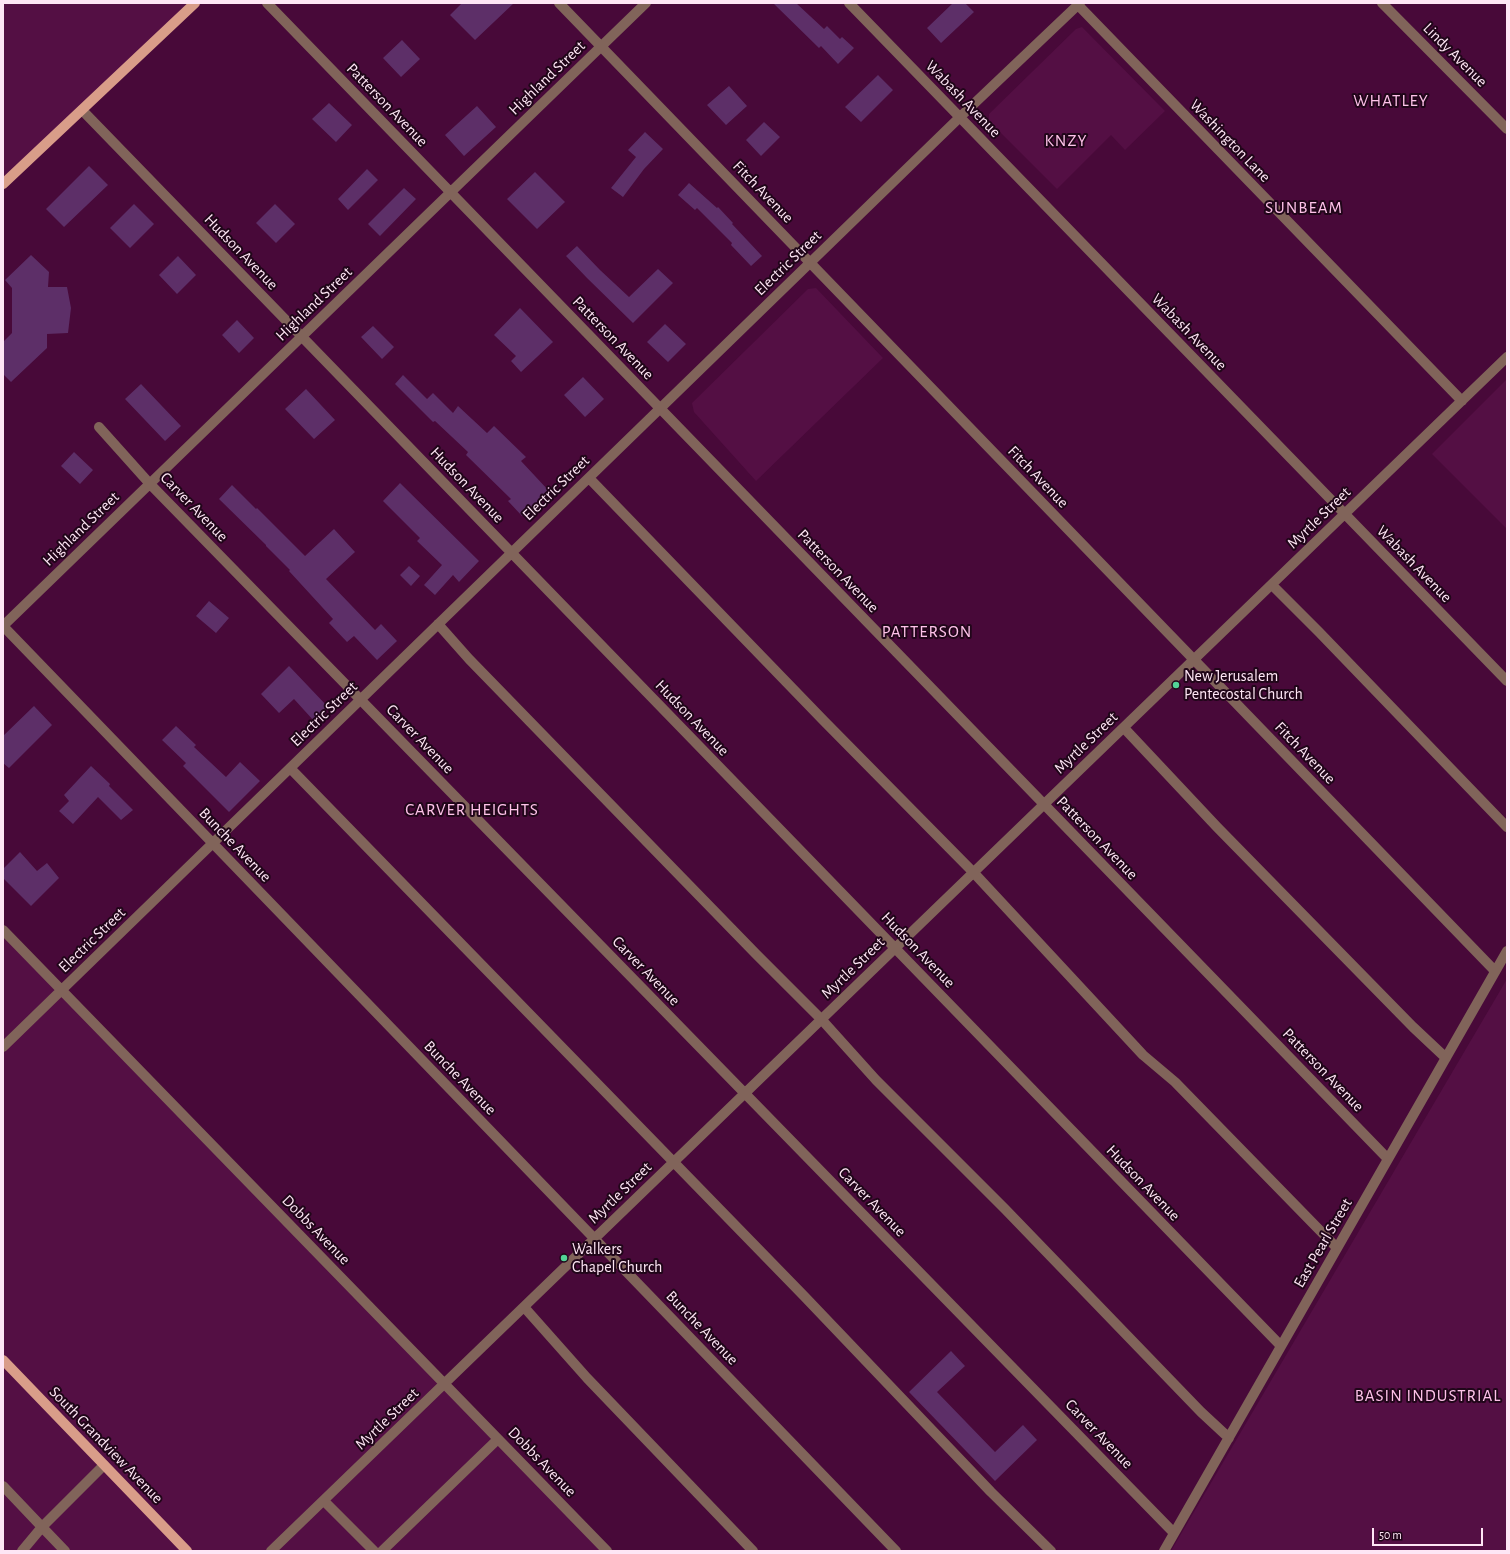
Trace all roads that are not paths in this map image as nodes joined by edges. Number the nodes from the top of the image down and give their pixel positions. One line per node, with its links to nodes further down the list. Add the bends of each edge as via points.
1 (195, 3): 9 (main road)
2 (267, 3): 13 (street, Patterson Avenue)
3 (559, 3): 8 (street, Fitch Avenue)
4 (646, 3): 8 (street, Highland Street)
5 (849, 3): 10 (street, Wabash Avenue)
6 (1382, 3): 11 (street, Lindy Avenue)
7 (1079, 4): 10 (street, Electric Street); 17 (street, Washington Lane)
8 (601, 46): 13 (street, Highland Street); 14 (street, Fitch Avenue)
9 (82, 110): 12 (main road); 15 (street, Hudson Avenue)
10 (960, 117): 14 (street, Electric Street); 22 (street, Wabash Avenue)
11 (1507, 128)
12 (3, 184)
13 (450, 192): 15 (street, Highland Street); 18 (street, Patterson Avenue)
14 (810, 262): 18 (street, Electric Street); 27 (street, Fitch Avenue)
15 (302, 336): 21 (street, Highland Street); 23 (street, Hudson Avenue)
16 (1507, 357): 17 (street, Myrtle Street)
17 (1462, 401): 22 (street, Myrtle Street)
18 (660, 408): 20 (street, Electric Street); 32 (street, Patterson Avenue)
19 (98, 427): 21 (street, Carver Avenue)
20 (589, 478): 23 (street, Electric Street); 35 (street)
21 (150, 484): 26 (street, Highland Street); 29 (street, Carver Avenue)
22 (1345, 514): 24 (street, Myrtle Street); 28 (street, Wabash Avenue)
23 (512, 553): 25 (street, Electric Street); 37 (street, Hudson Avenue)
24 (1272, 585): 27 (street, Myrtle Street); 33 (street)
25 (438, 624): 29 (street, Electric Street); 41 (street, via 474,664)
26 (3, 626): 34 (street, Bunche Avenue)
27 (1194, 660): 30 (street, Myrtle Street); 39 (street, Fitch Avenue)
28 (1507, 681)
29 (361, 699): 31 (street, Electric Street); 44 (street, Carver Avenue)
30 (1124, 728): 32 (street, Myrtle Street); 43 (street, via 1217,827)
31 (290, 768): 34 (street, Electric Street); 46 (street)
32 (1045, 805): 35 (street, Myrtle Street); 45 (street, Patterson Avenue)
33 (1507, 827)
34 (213, 843): 40 (street, Electric Street); 47 (street, Bunche Avenue)
35 (974, 873): 37 (street, Myrtle Street); 48 (street, via 1143,1055 1175,1082)
36 (3, 930): 40 (street, Dobbs Avenue)
37 (895, 948): 41 (street, Myrtle Street); 50 (street, Hudson Avenue)
38 (1507, 951): 39 (street, East Pearl Street)
39 (1495, 971): 43 (street, East Pearl Street)
40 (62, 990): 42 (street, Electric Street); 52 (street, Dobbs Avenue)
41 (822, 1020): 44 (street, Myrtle Street); 53 (street, via 876,1080)
42 (3, 1047)
43 (1446, 1058): 45 (street, East Pearl Street)
44 (745, 1094): 46 (street, Myrtle Street); 59 (street, Carver Avenue)
45 (1388, 1159): 48 (street, East Pearl Street)
46 (674, 1163): 47 (street, Myrtle Street); 69 (street)
47 (594, 1239): 49 (street, Myrtle Street); 68 (street, Bunche Avenue)
48 (1337, 1248): 50 (street, East Pearl Street)
49 (524, 1307): 52 (street, Myrtle Street); 67 (street, via 587,1378)
50 (1281, 1346): 53 (street, East Pearl Street)
51 (3, 1360): 55 (main road, South Grandview Avenue)
52 (444, 1384): 54 (street, Dobbs Avenue); 57 (street, Myrtle Street)
53 (1229, 1438): 59 (street, East Pearl Street)
54 (498, 1439): 65 (street); 66 (street, Dobbs Avenue)
55 (104, 1465): 58 (street); 62 (main road, South Grandview Avenue)
56 (3, 1486): 58 (street)
57 (324, 1500): 63 (street, Myrtle Street); 64 (street)
58 (42, 1527): 60 (street); 61 (street)
59 (1174, 1533): 70 (street, East Pearl Street)
60 (22, 1551)
61 (65, 1551)
62 (187, 1551)
63 (271, 1551)
64 (374, 1551)
65 (382, 1551)
66 (607, 1551)
67 (753, 1551)
68 (896, 1551)
69 (1051, 1551)
70 (1164, 1551)

